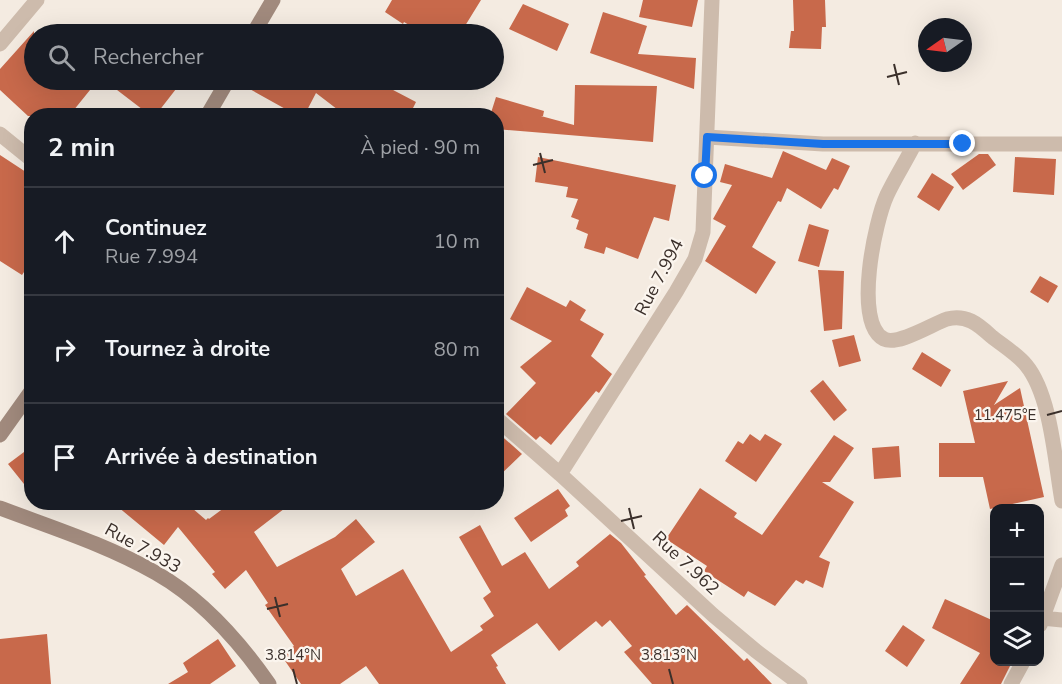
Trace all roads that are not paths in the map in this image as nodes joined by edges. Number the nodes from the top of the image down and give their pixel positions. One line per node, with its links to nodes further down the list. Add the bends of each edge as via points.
1 (38, 0): 5 (street)
2 (273, 0): 4 (street)
3 (712, 0): 9 (street, Rue 7.994)
4 (260, 24)
5 (0, 44)
6 (222, 90): 7 (street)
7 (212, 108)
8 (0, 134): 12 (street)
9 (707, 137): 10 (street, via 823,144); 16 (street, Rue 7.994, via 703,232 695,259)
10 (915, 143): 11 (street); 17 (street, via 886,197 877,227 867,296 875,331 894,341 949,318 966,317 1026,365 1042,395)
11 (1062, 144)
12 (24, 154)
13 (24, 401): 15 (street)
14 (504, 425): 16 (street, Rue 7.962)
15 (0, 435)
16 (560, 474): 25 (street, Rue 7.962, via 713,615)
17 (1062, 501)
18 (0, 508): 24 (street, Rue 7.933, via 96,543 157,573 205,609)
19 (1062, 565): 20 (street)
20 (1044, 613)
21 (1062, 620): 22 (street)
22 (1044, 621)
23 (1021, 666): 26 (street)
24 (269, 684)
25 (800, 684)
26 (1011, 684)

